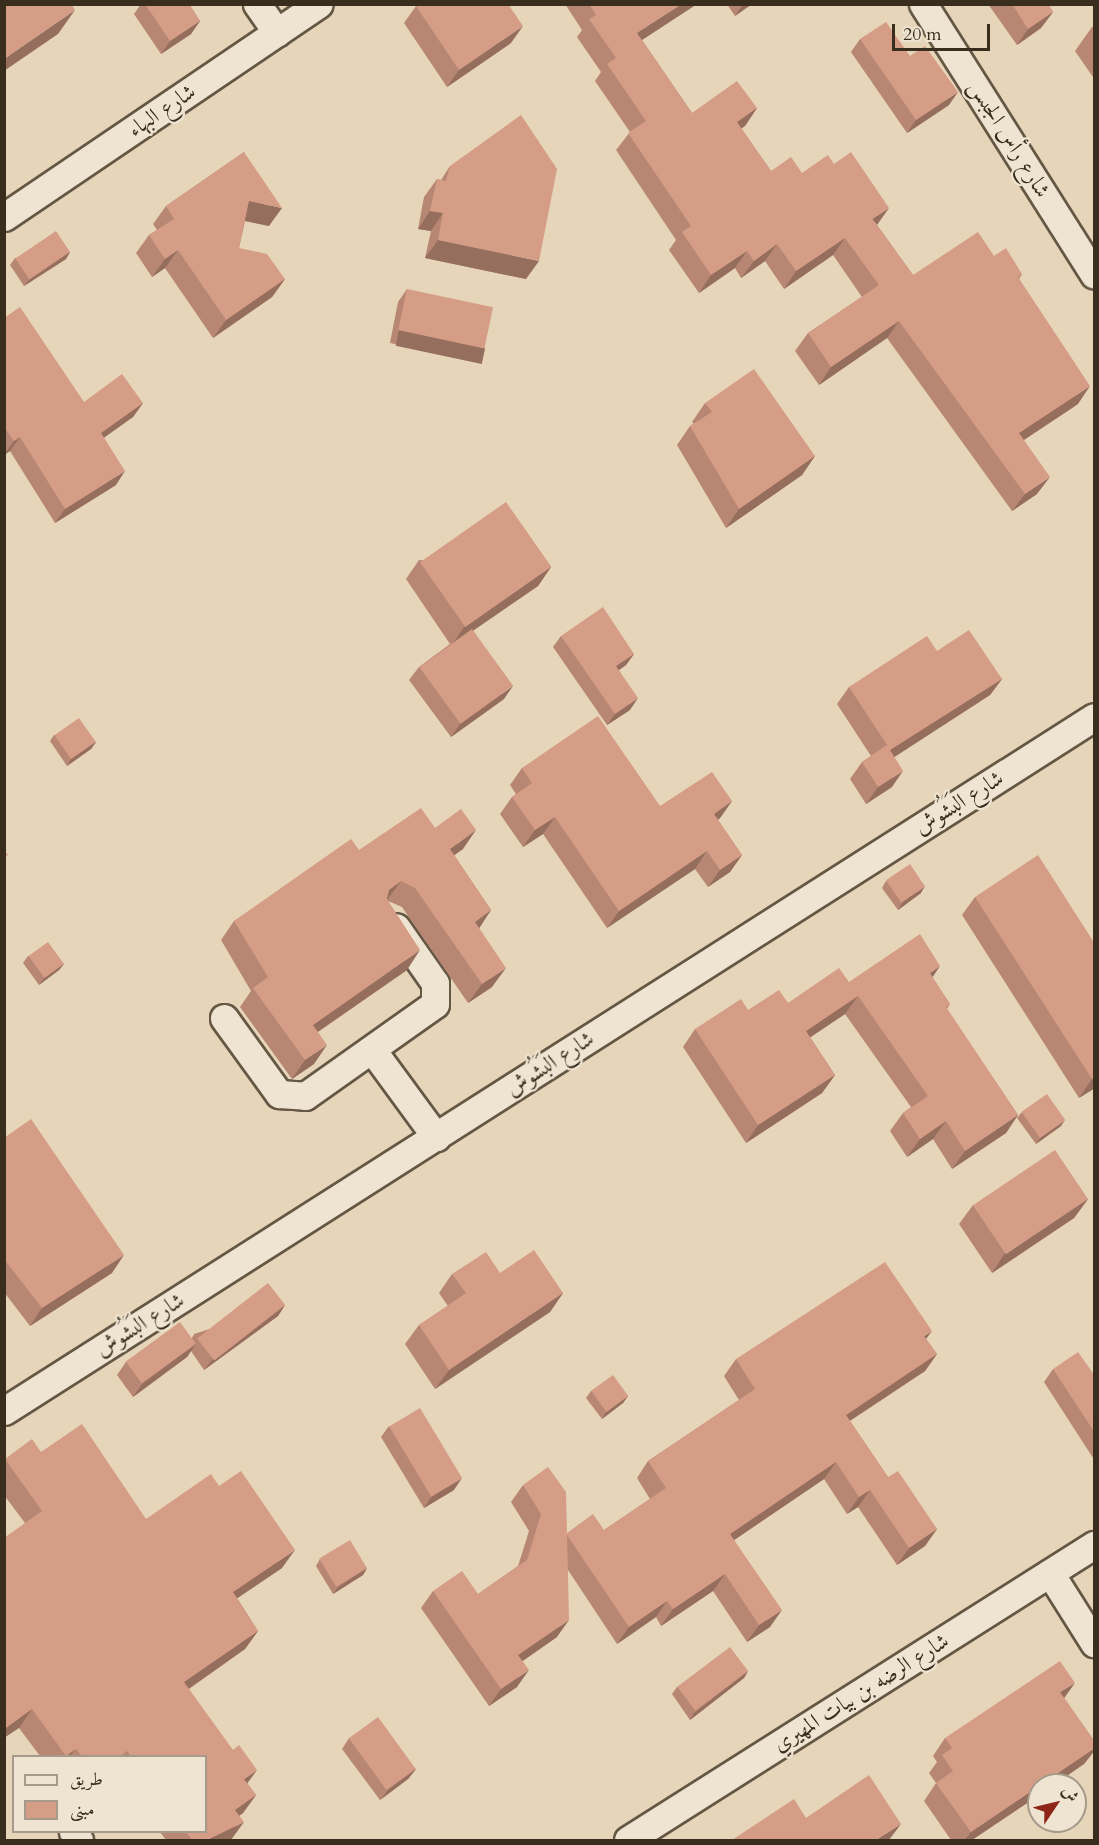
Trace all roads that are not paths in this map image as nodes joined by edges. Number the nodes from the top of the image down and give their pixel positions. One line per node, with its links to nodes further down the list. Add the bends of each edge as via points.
1 (257, 4): 4 (street)
2 (319, 4): 4 (street, شارع البهاء)
3 (923, 4): 6 (street, شارع رأس الجبس)
4 (277, 33): 5 (street, شارع البهاء)
5 (4, 216)
6 (1095, 274)
7 (1095, 717): 11 (street, شارع البَشُوش)
8 (388, 915): 10 (street, via 437,993 430,1012)
9 (224, 1018): 10 (street, via 273,1087 288,1098 305,1096)
10 (374, 1051): 11 (street)
11 (436, 1137): 12 (street, شارع البَشُوش)
12 (4, 1411)
13 (1095, 1545): 14 (street, شارع الرضه بن بيات المهيري)
14 (1050, 1573): 15 (street); 16 (street, شارع الرضه بن بيات المهيري)
15 (1095, 1643)
16 (627, 1840)

